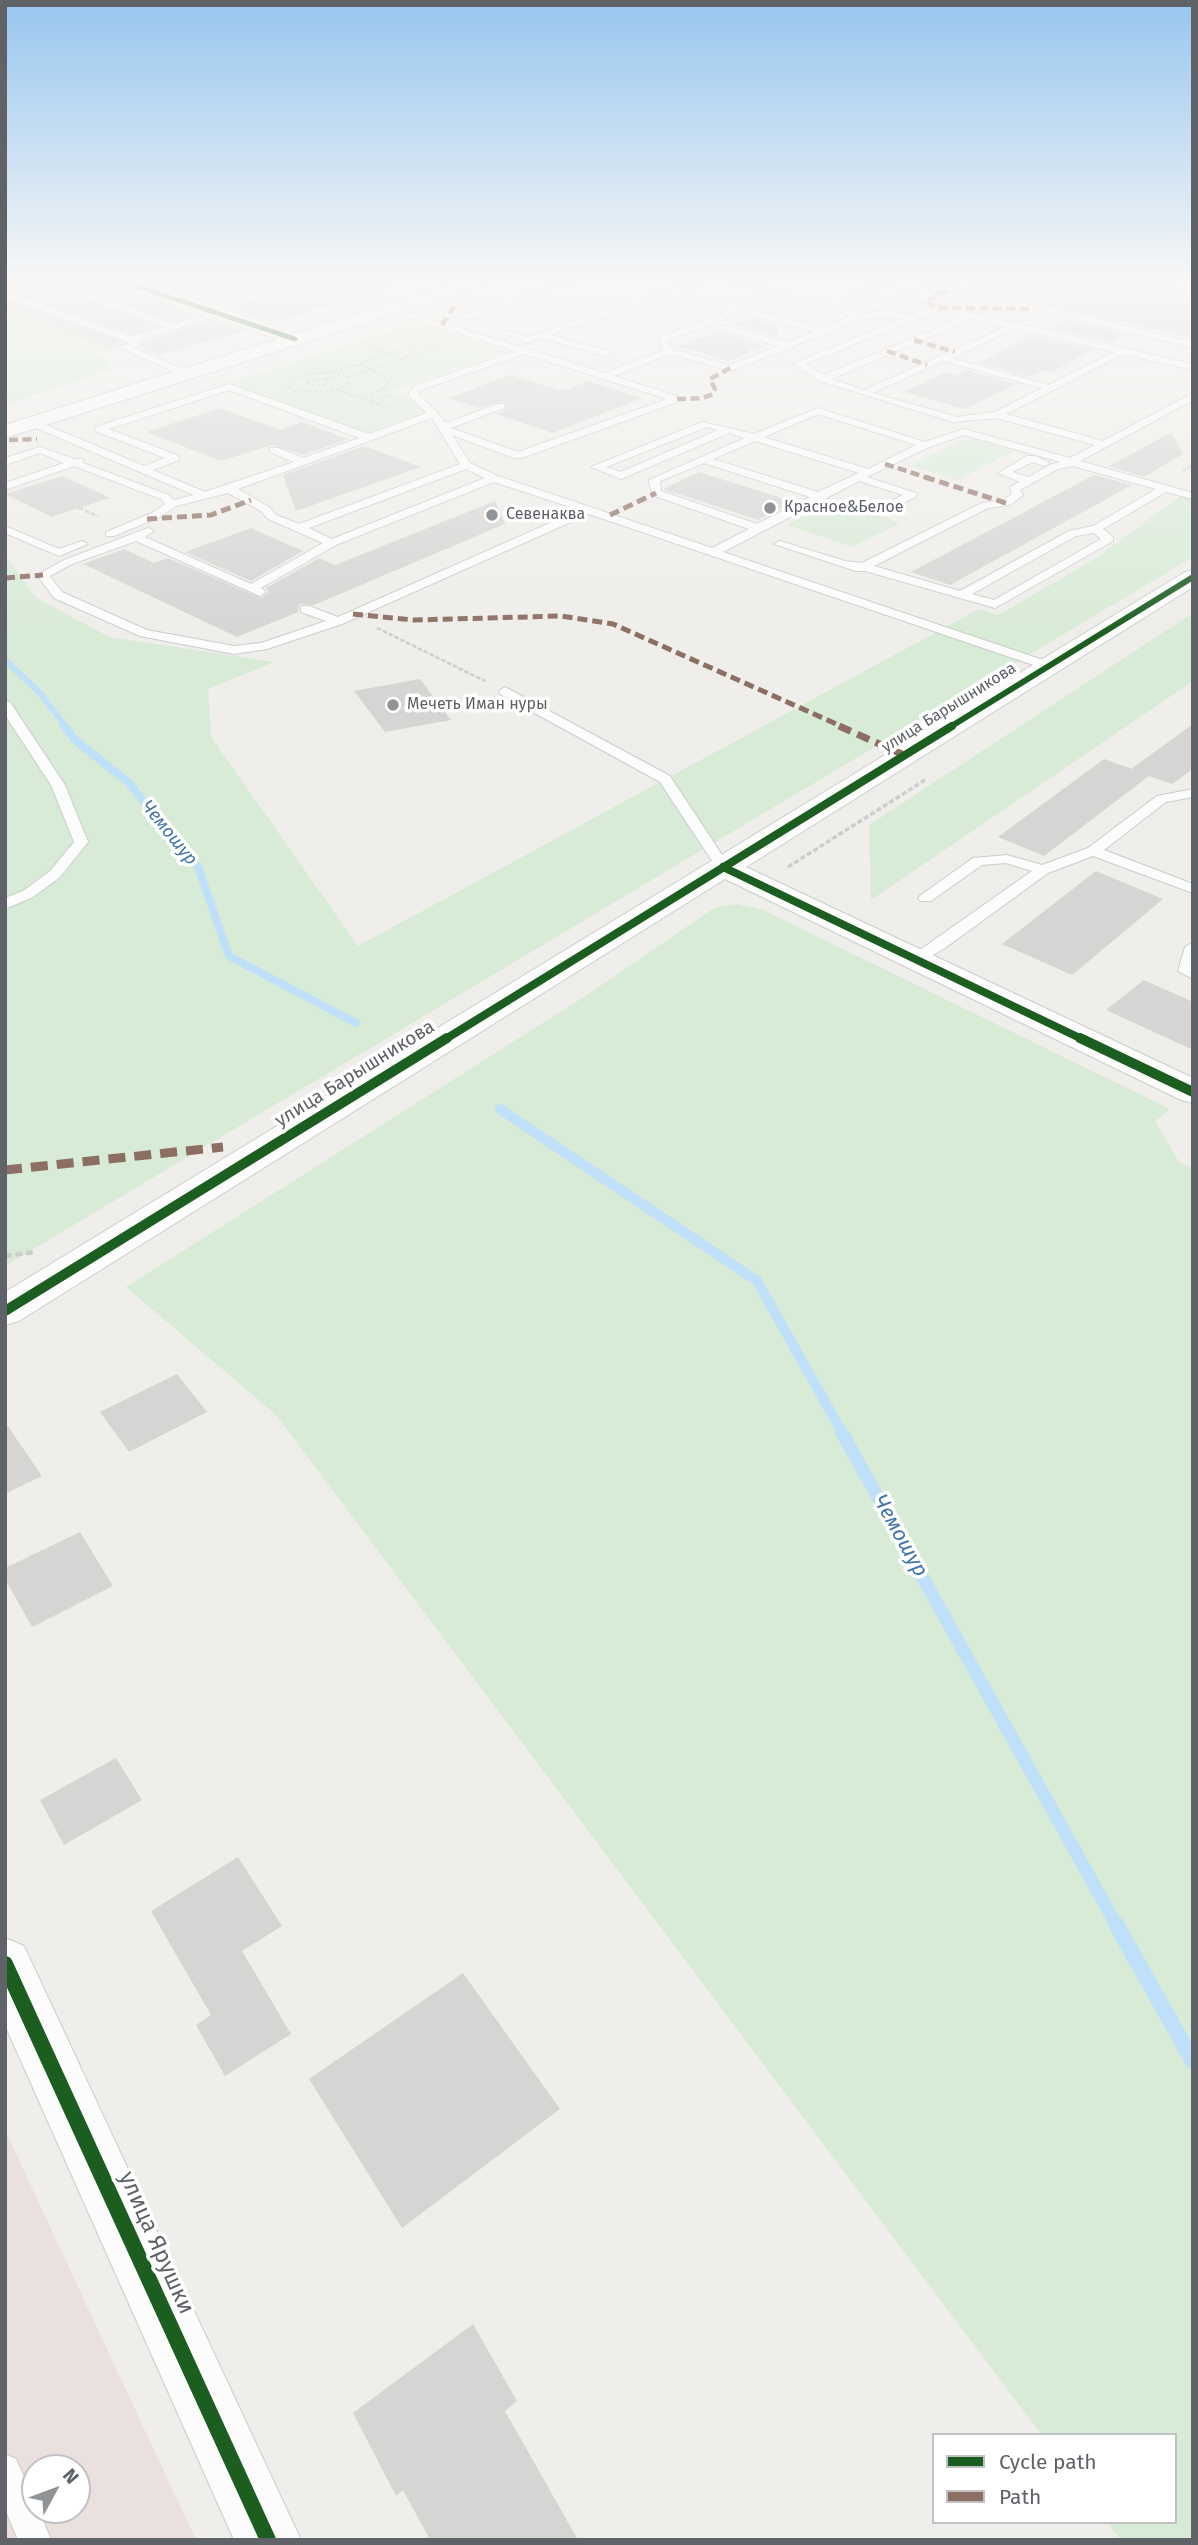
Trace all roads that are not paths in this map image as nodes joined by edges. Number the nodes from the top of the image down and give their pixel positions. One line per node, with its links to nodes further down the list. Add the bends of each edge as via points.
1 (109, 399): 12 (street)
2 (193, 399): 29 (lane, via 99,429 175,458)
3 (261, 399): 16 (lane)
4 (417, 399): 10 (lane)
5 (676, 399): 13 (lane, via 518,456)
6 (884, 399): 11 (lane, via 957,420)
7 (1029, 399): 11 (lane)
8 (1188, 399): 18 (lane)
9 (501, 406): 13 (lane)
10 (434, 414): 13 (lane); 16 (lane)
11 (997, 415): 18 (lane)
12 (33, 423): 15 (street); 21 (lane)
13 (442, 428): 27 (lane)
14 (728, 430): 14 (lane, via 621,476 596,467 706,424); 17 (lane)
15 (5, 432)
16 (369, 438): 25 (lane)
17 (754, 438): 19 (lane, via 818,411); 22 (lane); 30 (lane)
18 (1103, 443): 26 (lane)
19 (925, 444): 26 (lane, via 964,432); 30 (lane)
20 (274, 450): 25 (lane)
21 (99, 453): 24 (lane); 29 (lane)
22 (703, 459): 37 (lane); 43 (lane, via 654,481 656,493)
23 (5, 462): 24 (lane, via 40,450)
24 (74, 462): 33 (lane); 39 (lane)
25 (303, 462): 35 (lane)
26 (1072, 463): 28 (lane); 34 (lane)
27 (466, 464): 31 (lane); 42 (lane)
28 (1056, 466): 32 (lane); 32 (lane, via 1031,458 1003,473)
29 (142, 470): 36 (lane)
30 (863, 475): 37 (lane); 40 (lane, via 912,495)
31 (495, 478): 41 (lane); 49 (lane)
32 (1029, 481): 53 (lane, via 1014,489 1017,495 1006,503 986,505)
33 (5, 487)
34 (1165, 488): 38 (lane); 44 (lane)
35 (229, 489): 36 (lane); 42 (lane, via 272,517)
36 (205, 496): 39 (lane); 47 (lane)
37 (819, 496): 43 (lane)
38 (1193, 496)
39 (172, 504): 45 (lane, via 156,516 59,553)
40 (891, 505)
41 (588, 513): 46 (lane); 48 (lane); 60 (lane)
42 (299, 528): 49 (lane)
43 (757, 528): 51 (lane)
44 (1096, 528): 58 (lane, via 1073,533); 58 (lane, via 1110,539 995,604)
45 (5, 529)
46 (654, 530): 48 (lane); 51 (lane)
47 (136, 537): 56 (lane); 60 (lane, via 43,575 58,595 144,633 234,650 264,646)
48 (642, 537): 52 (lane)
49 (332, 543): 56 (lane)
50 (780, 544): 53 (lane)
51 (716, 551): 55 (lane)
52 (700, 556)
53 (863, 567): 55 (lane); 58 (lane)
54 (1190, 582): 61 (street, улица Барышникова)
55 (835, 583): 61 (lane)
56 (250, 589): 57 (lane)
57 (265, 594)
58 (961, 595)
59 (305, 609): 60 (lane)
60 (338, 621)
61 (1048, 666): 66 (street, улица Барышникова)
62 (505, 691): 66 (lane, via 665,779)
63 (5, 705): 70 (lane, via 58,785 81,842 55,874)
64 (1193, 793): 65 (lane, via 1162,799)
65 (1093, 851): 67 (lane); 68 (lane)
66 (723, 867): 72 (street); 75 (street, улица Барышникова)
67 (1043, 870): 69 (lane, via 1007,859 978,861); 72 (lane)
68 (1193, 889)
69 (926, 898)
70 (5, 904)
71 (1193, 947): 73 (lane, via 1186,971)
72 (915, 959): 74 (street)
73 (1193, 974)
74 (1193, 1092)
75 (5, 1311)
76 (5, 1964): 79 (street, улица Ярушки)
77 (5, 2470): 78 (lane)
78 (35, 2540)
79 (268, 2540)

